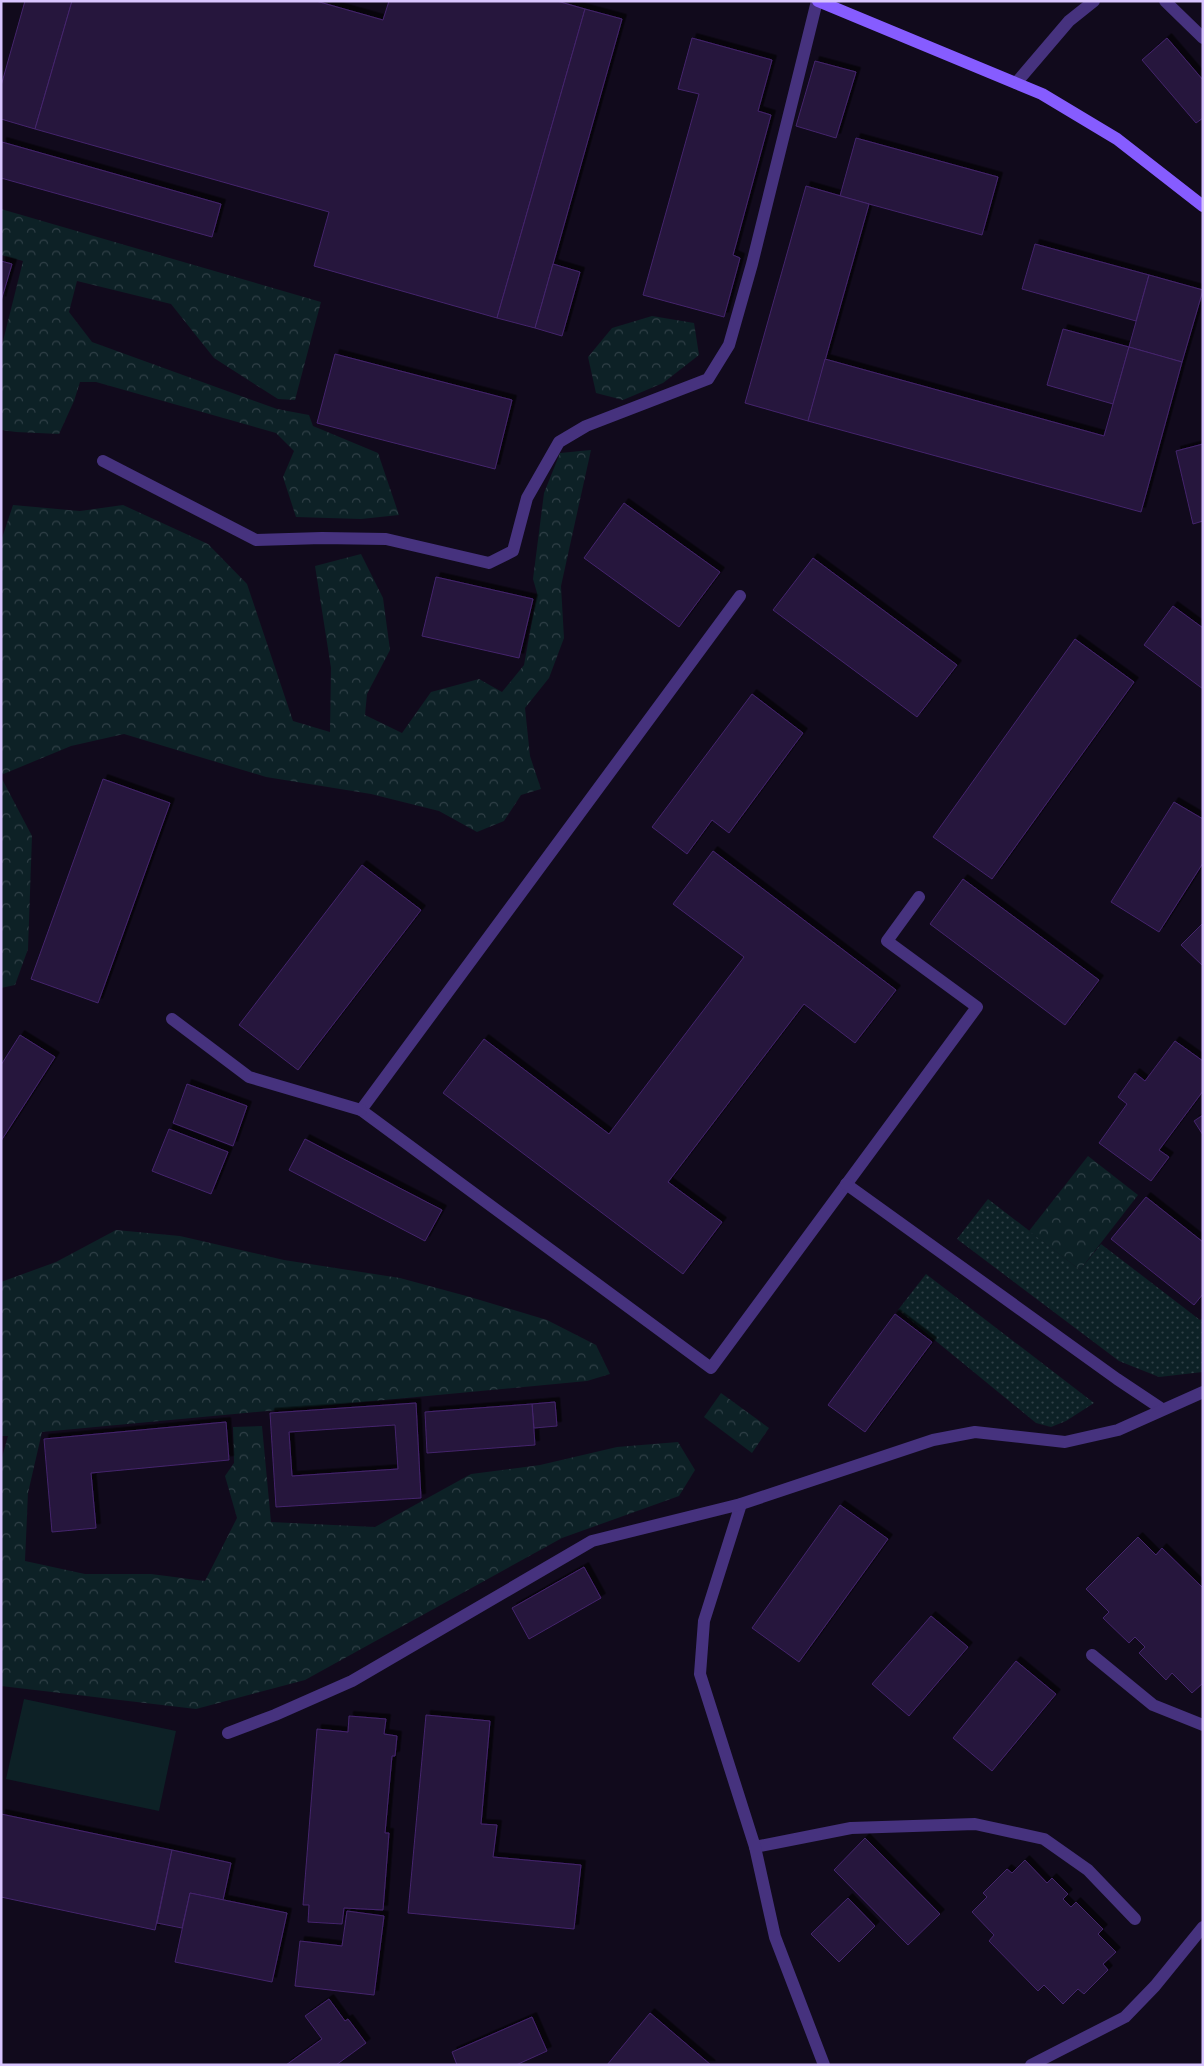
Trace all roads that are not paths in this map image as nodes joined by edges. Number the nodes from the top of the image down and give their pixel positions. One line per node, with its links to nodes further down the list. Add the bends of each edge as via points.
1 (817, 1): 5 (street); 7 (street, via 729,345 708,379 586,426 559,442 527,498 513,551 489,563 386,539 256,540)
2 (1094, 1): 5 (street, via 1070,21)
3 (1165, 1): 4 (street)
4 (1203, 38)
5 (1016, 83): 6 (street, via 1042,94 1118,139)
6 (1203, 206)
7 (103, 462)
8 (740, 596): 11 (street)
9 (919, 897): 12 (street, via 887,941 977,1008)
10 (172, 1019): 11 (street, via 249,1077)
11 (361, 1110): 12 (street, via 711,1368)
12 (846, 1184): 14 (street)
13 (1203, 1392): 14 (street)
14 (1162, 1409): 15 (street, via 1118,1430 1065,1442 976,1432 933,1440)
15 (741, 1504): 18 (street, via 592,1541 352,1681); 19 (street, via 704,1621 700,1674)
16 (1092, 1655): 17 (street, via 1153,1705)
17 (1203, 1725)
18 (228, 1733)
19 (755, 1847): 20 (street, via 850,1828 975,1824 1044,1839 1088,1870); 22 (street, via 775,1937)
20 (1135, 1919)
21 (1203, 1927): 23 (street, via 1125,2017)
22 (824, 2065)
23 (1031, 2065)

